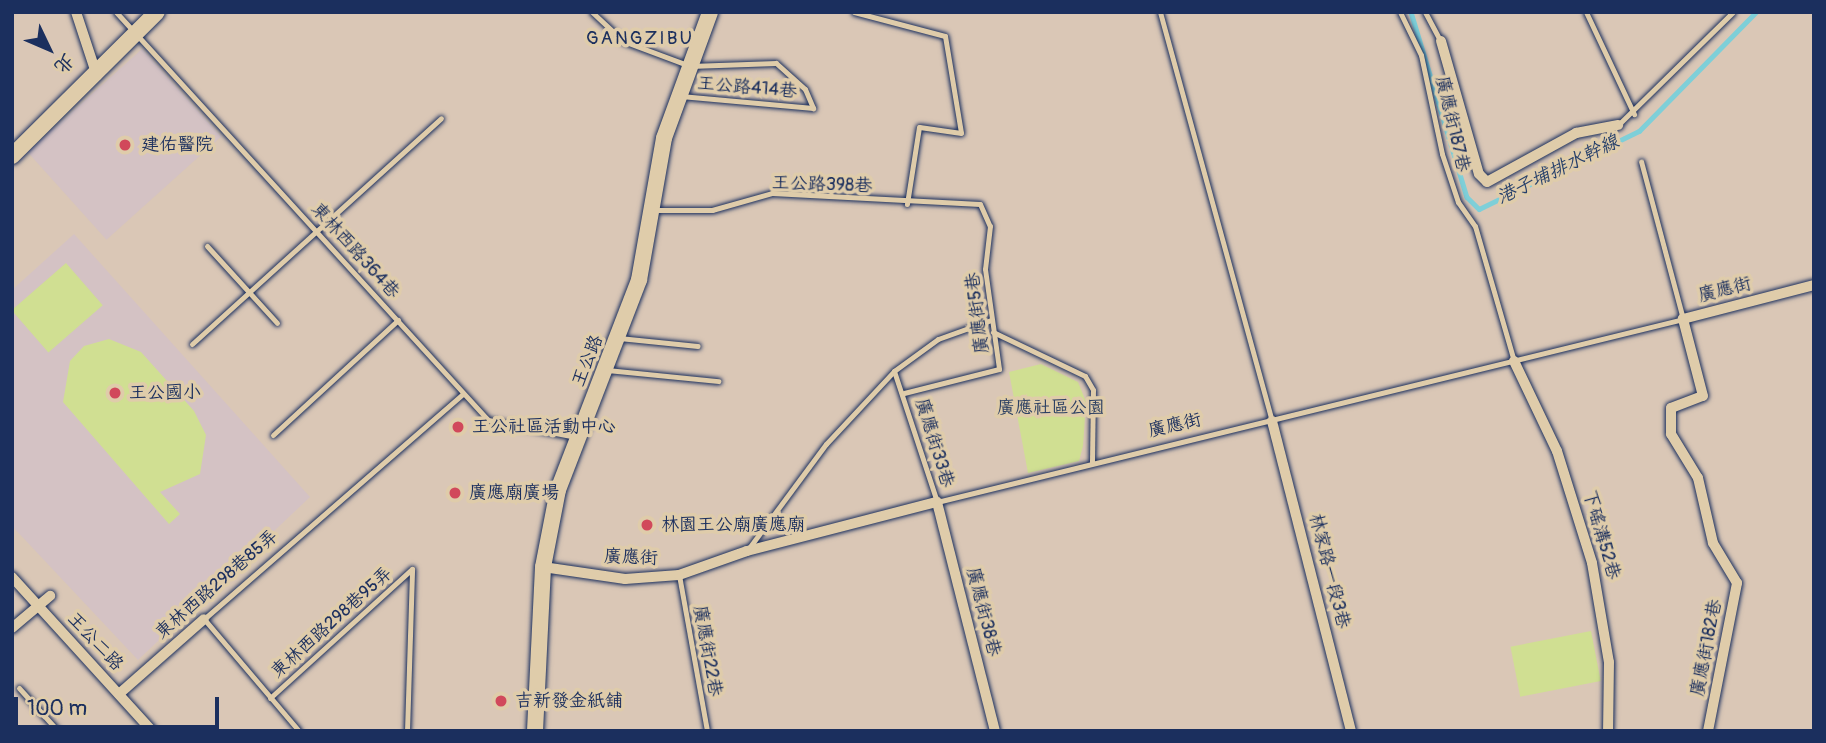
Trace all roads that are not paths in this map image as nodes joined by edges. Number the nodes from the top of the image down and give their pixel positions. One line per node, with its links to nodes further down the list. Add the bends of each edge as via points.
1 (76, 12): 15 (street)
2 (116, 12): 12 (lane, 東林西路364巷)
3 (158, 12): 12 (street)
4 (592, 12): 14 (lane, via 623,41)
5 (710, 12): 14 (street, 王公路)
6 (853, 12): 22 (lane, via 938,29 945,36 961,133 919,127)
7 (1160, 12): 43 (lane)
8 (1400, 12): 36 (lane, 廣應街187巷, via 1429,82 1442,154 1458,202 1475,226)
9 (1425, 12): 13 (lane)
10 (1586, 12): 17 (lane)
11 (1733, 12): 17 (lane)
12 (138, 34): 15 (street); 24 (lane, 東林西路364巷)
13 (1441, 41): 19 (street, via 1479,174 1487,182 1576,133)
14 (690, 66): 16 (street, 王公路); 16 (lane, 王公路414巷, via 776,63 805,89 813,108)
15 (97, 76): 20 (street)
16 (678, 96): 23 (street, 王公路)
17 (1634, 114): 19 (lane)
18 (441, 118): 24 (lane)
19 (1618, 125)
20 (12, 156)
21 (1640, 161): 28 (lane)
22 (907, 204): 23 (lane, 王公路398巷, via 772,193 712,210); 30 (lane, 廣應街5巷, via 980,204 990,226 985,269)
23 (653, 210): 33 (street, 王公路)
24 (316, 230): 27 (lane); 29 (lane, 東林西路364巷)
25 (207, 246): 27 (lane)
26 (1814, 285): 28 (street, 廣應街)
27 (249, 292): 31 (lane); 34 (lane)
28 (1683, 318): 36 (lane, 廣應街); 68 (street, 廣應街182巷, via 1703,396 1671,408 1671,434 1698,478 1713,543 1737,583)
29 (398, 320): 42 (lane, 東林西路364巷); 44 (lane)
30 (991, 320): 32 (lane, 廣應街5巷); 39 (lane, via 938,339)
31 (277, 323)
32 (993, 332): 37 (lane, 廣應街5巷); 46 (lane, via 1085,376 1093,390)
33 (619, 338): 35 (lane); 38 (street, 王公路)
34 (192, 344)
35 (698, 346)
36 (1514, 361): 43 (lane, 廣應街); 67 (street, 下磘溝52巷, via 1557,451 1592,563 1609,662)
37 (999, 369): 41 (lane, 廣應街33巷)
38 (604, 370): 40 (lane); 45 (street, 王公路)
39 (894, 372): 41 (lane, 廣應街33巷); 48 (lane, via 826,444)
40 (718, 382)
41 (904, 393): 47 (lane, 廣應街33巷)
42 (463, 394): 45 (lane, 東林西路364巷, via 488,420); 54 (lane, 東林西路298巷85弄)
43 (1272, 421): 46 (lane, 廣應街); 66 (street, 林家路一段3巷)
44 (273, 435)
45 (579, 437): 49 (street, 王公路, via 558,490)
46 (1092, 463): 47 (lane, 廣應街)
47 (937, 502): 48 (street, 廣應街); 65 (street, 廣應街38巷)
48 (747, 551): 50 (street, 廣應街)
49 (543, 567): 50 (street, 廣應街, via 625,579); 63 (street, 王公路)
50 (679, 575): 64 (lane, 廣應街22巷)
51 (12, 577): 53 (street, 王公二路)
52 (50, 596): 53 (street)
53 (38, 605): 55 (street); 57 (street, 王公二路)
54 (204, 619): 57 (street, 東林西路298巷85弄); 58 (lane)
55 (12, 628)
56 (19, 688): 59 (lane)
57 (119, 694): 60 (street, 王公二路)
58 (270, 698): 61 (lane); 62 (lane, 東林西路298巷95弄, via 412,569)
59 (58, 731)
60 (152, 731)
61 (299, 731)
62 (407, 731)
63 (535, 731)
64 (707, 731)
65 (995, 731)
66 (1351, 731)
67 (1608, 731)
68 (1709, 731)

